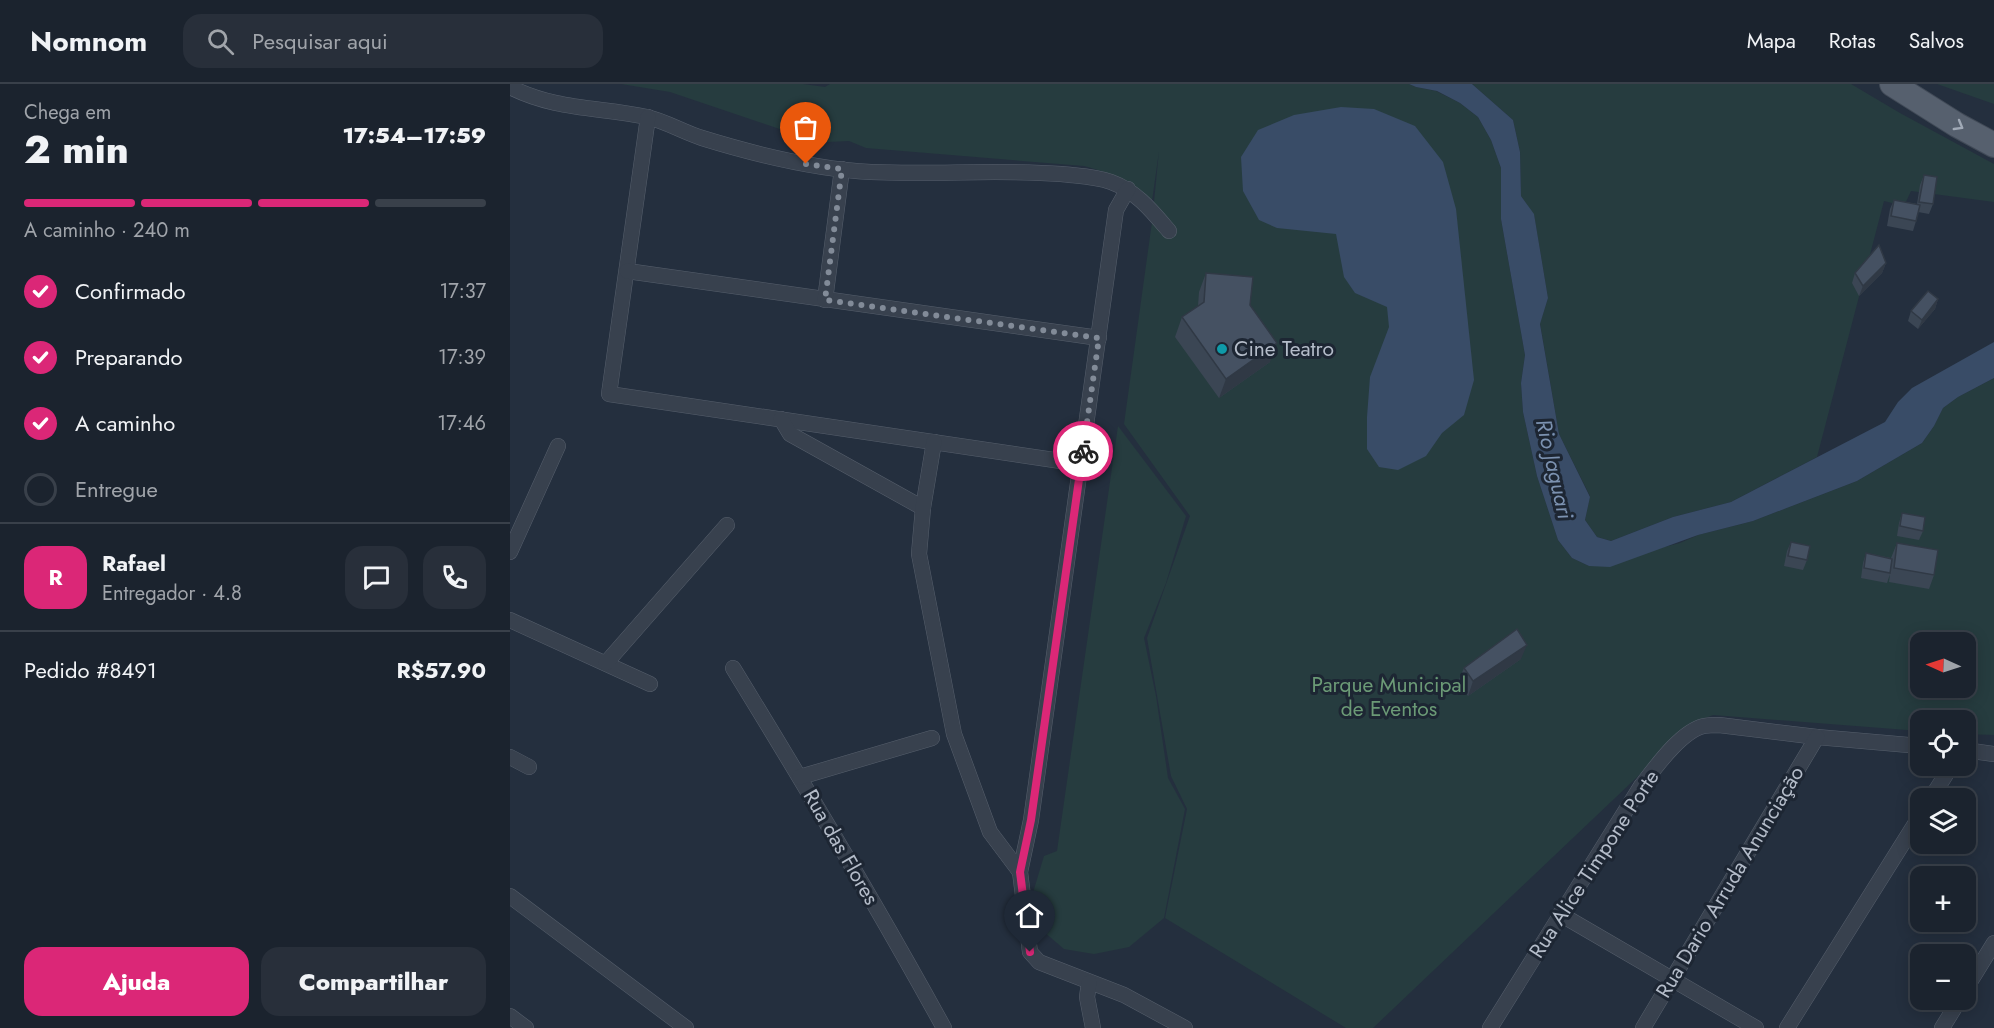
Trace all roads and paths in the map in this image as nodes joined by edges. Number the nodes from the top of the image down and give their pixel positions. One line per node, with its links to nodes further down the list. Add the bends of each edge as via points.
1 (1892, 84): 6 (main road, one-way to 6)
2 (1921, 84): 5 (main road)
3 (510, 87): 4 (street, via 554,104)
4 (648, 117): 7 (street, via 730,147); 10 (street)
5 (1994, 126)
6 (1994, 145)
7 (842, 169): 8 (street, via 1039,172 1109,181); 11 (street)
8 (1128, 189): 9 (street); 12 (street, via 1116,210)
9 (1169, 231)
10 (627, 271): 11 (street); 13 (street, via 609,394)
11 (825, 300): 12 (street)
12 (1099, 338): 16 (street)
13 (781, 419): 14 (street); 17 (street, via 790,434)
14 (934, 442): 16 (street); 17 (street)
15 (558, 447): 19 (street)
16 (1081, 464): 33 (street)
17 (923, 508): 33 (street, via 919,554 954,734 990,832)
18 (727, 525): 21 (street)
19 (510, 552)
20 (510, 620): 21 (street)
21 (606, 663): 23 (street)
22 (733, 668): 31 (street, Rua das Flores)
23 (650, 684)
24 (1817, 737): 26 (street); 35 (street, Rua Alice Timpone Porte, via 1719,725 1690,732 1641,786); 38 (street, Rua Dario Arruda Anunciação)
25 (932, 738): 31 (street)
26 (1910, 745)
27 (1976, 752): 28 (street)
28 (1994, 754)
29 (510, 757): 30 (street)
30 (528, 767)
31 (800, 777): 44 (street, Rua das Flores)
32 (1910, 832): 50 (street)
33 (1020, 872): 39 (street, via 1030,952 1039,962)
34 (510, 896): 43 (street)
35 (1560, 914): 38 (street); 47 (street, Rua Alice Timpone Porte)
36 (1994, 943): 37 (street)
37 (1976, 972)
38 (1672, 979): 48 (street, Rua Dario Arruda Anunciação); 49 (street)
39 (1089, 983): 45 (street, via 1087,996); 46 (street, via 1124,995)
40 (1953, 1010): 51 (street)
41 (510, 1016): 42 (street)
42 (526, 1028)
43 (686, 1028)
44 (944, 1028)
45 (1093, 1028)
46 (1185, 1028)
47 (1490, 1028)
48 (1643, 1028)
49 (1756, 1028)
50 (1787, 1028)
51 (1942, 1028)

